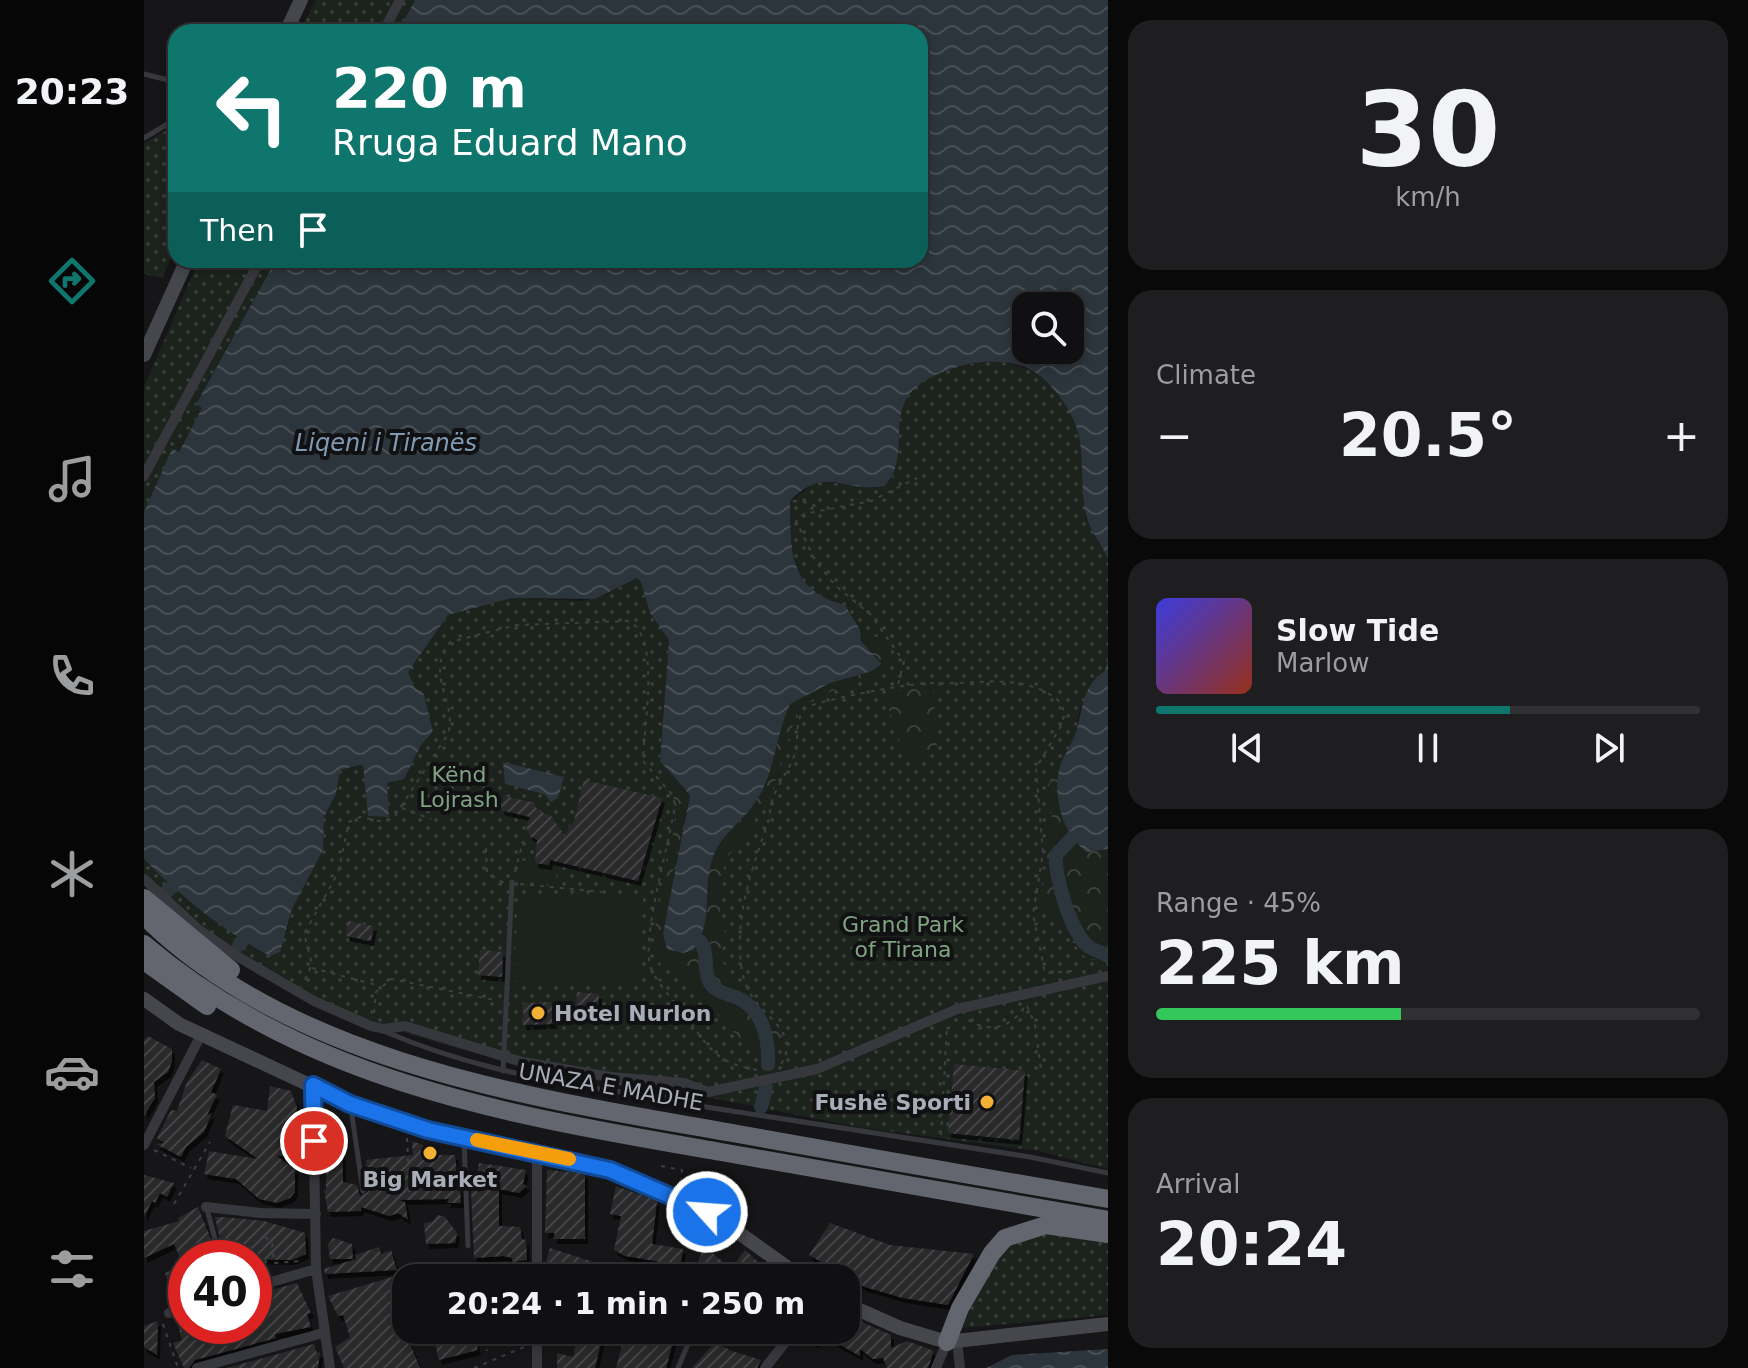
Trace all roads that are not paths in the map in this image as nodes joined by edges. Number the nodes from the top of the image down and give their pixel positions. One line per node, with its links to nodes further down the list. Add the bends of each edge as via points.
1 (301, 0): 3 (street)
2 (400, 0): 4 (street)
3 (290, 24)
4 (387, 24)
5 (144, 74): 6 (lane)
6 (168, 80)
7 (168, 124): 8 (lane)
8 (144, 138)
9 (183, 268): 11 (street)
10 (256, 268): 12 (street)
11 (144, 355)
12 (144, 476)
13 (144, 879): 21 (street, via 199,930 295,989)
14 (512, 885): 25 (lane)
15 (144, 898): 23 (highway, via 227,967 315,1016)
16 (144, 916): 23 (highway, UNAZA E MADHE, via 225,980)
17 (144, 944): 24 (highway, UNAZA E MADHE, via 208,993)
18 (144, 961): 24 (highway, via 228,1019 272,1041)
19 (1108, 976): 25 (street, via 951,1011 817,1069 714,1092 684,1083 611,1077)
20 (144, 999): 22 (street)
21 (379, 1029): 25 (street, via 405,1026); 26 (lane)
22 (202, 1033): 27 (street); 30 (street)
23 (331, 1033): 34 (highway, UNAZA E MADHE, via 430,1071 515,1094)
24 (302, 1043): 37 (highway, UNAZA E MADHE, via 390,1080 520,1116)
25 (505, 1058): 26 (lane)
26 (503, 1071): 32 (lane, via 940,1145 1030,1154)
27 (313, 1085): 28 (street); 36 (street)
28 (350, 1104): 29 (street); 33 (lane)
29 (464, 1137): 31 (street); 40 (lane)
30 (144, 1145)
31 (537, 1152): 41 (street); 42 (street, via 610,1170 678,1198 721,1220)
32 (1108, 1173)
33 (363, 1191)
34 (1108, 1199)
35 (206, 1207): 36 (street); 39 (lane)
36 (316, 1214): 43 (street)
37 (1108, 1220)
38 (1108, 1234): 50 (highway, via 1046,1225 1005,1238 960,1308)
39 (215, 1239)
40 (468, 1246)
41 (537, 1264)
42 (782, 1264)
43 (316, 1269): 44 (street); 49 (street)
44 (272, 1282)
45 (860, 1310): 50 (street, via 900,1328)
46 (168, 1314): 47 (street)
47 (165, 1315)
48 (1108, 1324): 50 (street)
49 (323, 1333): 54 (street); 55 (street)
50 (952, 1341): 59 (street); 60 (street)
51 (537, 1344): 56 (street)
52 (688, 1344): 57 (lane)
53 (784, 1344): 58 (street)
54 (197, 1368)
55 (330, 1368)
56 (537, 1368)
57 (678, 1368)
58 (765, 1368)
59 (936, 1368)
60 (960, 1368)

